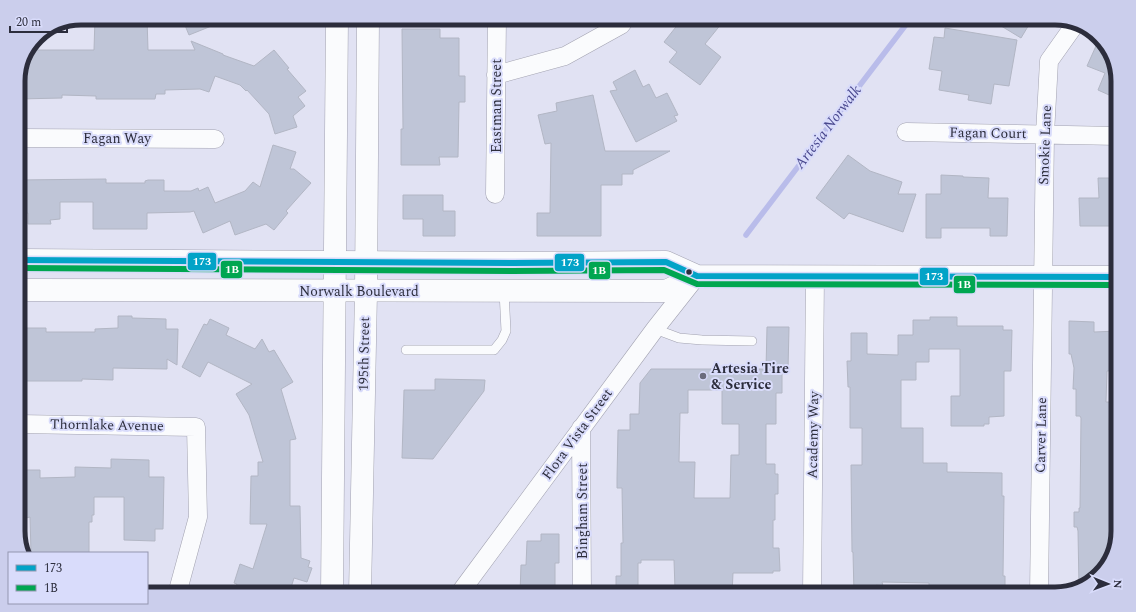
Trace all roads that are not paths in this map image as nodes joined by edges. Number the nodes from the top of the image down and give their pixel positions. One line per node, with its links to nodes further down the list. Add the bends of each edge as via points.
1 (337, 25): 14 (main road)
2 (368, 25): 15 (main road, 195th Street)
3 (496, 25): 6 (street, Eastman Street)
4 (621, 25): 6 (street, via 565,56)
5 (1072, 28): 8 (street, Smokie Lane, via 1048,61)
6 (496, 75): 12 (street, Eastman Street)
7 (906, 132): 8 (street, Fagan Court)
8 (1045, 134): 9 (street, Fagan Court); 18 (street, Smokie Lane)
9 (1111, 136)
10 (25, 138): 11 (street, Fagan Way)
11 (215, 139)
12 (496, 194)
13 (25, 260): 14 (main road, Norwalk Boulevard)
14 (335, 262): 15 (main road, Norwalk Boulevard); 22 (main road)
15 (366, 262): 16 (main road, Norwalk Boulevard, via 666,262); 23 (main road, 195th Street)
16 (696, 276): 17 (main road, Norwalk Boulevard); 21 (main road, Norwalk Boulevard, via 666,291); 24 (street, Flora Vista Street)
17 (815, 276): 18 (main road, Norwalk Boulevard); 34 (street, Academy Way)
18 (1043, 277): 19 (main road, Norwalk Boulevard); 35 (street, Carver Lane)
19 (1111, 277)
20 (25, 290): 22 (main road, Norwalk Boulevard)
21 (504, 291): 23 (main road, Norwalk Boulevard); 26 (lane, via 506,331 494,350)
22 (335, 292): 23 (main road, Norwalk Boulevard); 30 (main road)
23 (366, 292): 31 (main road, 195th Street)
24 (655, 329): 25 (lane, via 679,338); 28 (street, Flora Vista Street)
25 (752, 340)
26 (406, 350)
27 (25, 424): 29 (street, Thornlake Avenue, via 196,427 198,517)
28 (581, 428): 32 (street, Flora Vista Street); 33 (street, Bingham Street)
29 (179, 587)
30 (332, 587)
31 (360, 587)
32 (464, 587)
33 (582, 587)
34 (812, 587)
35 (1039, 587)

